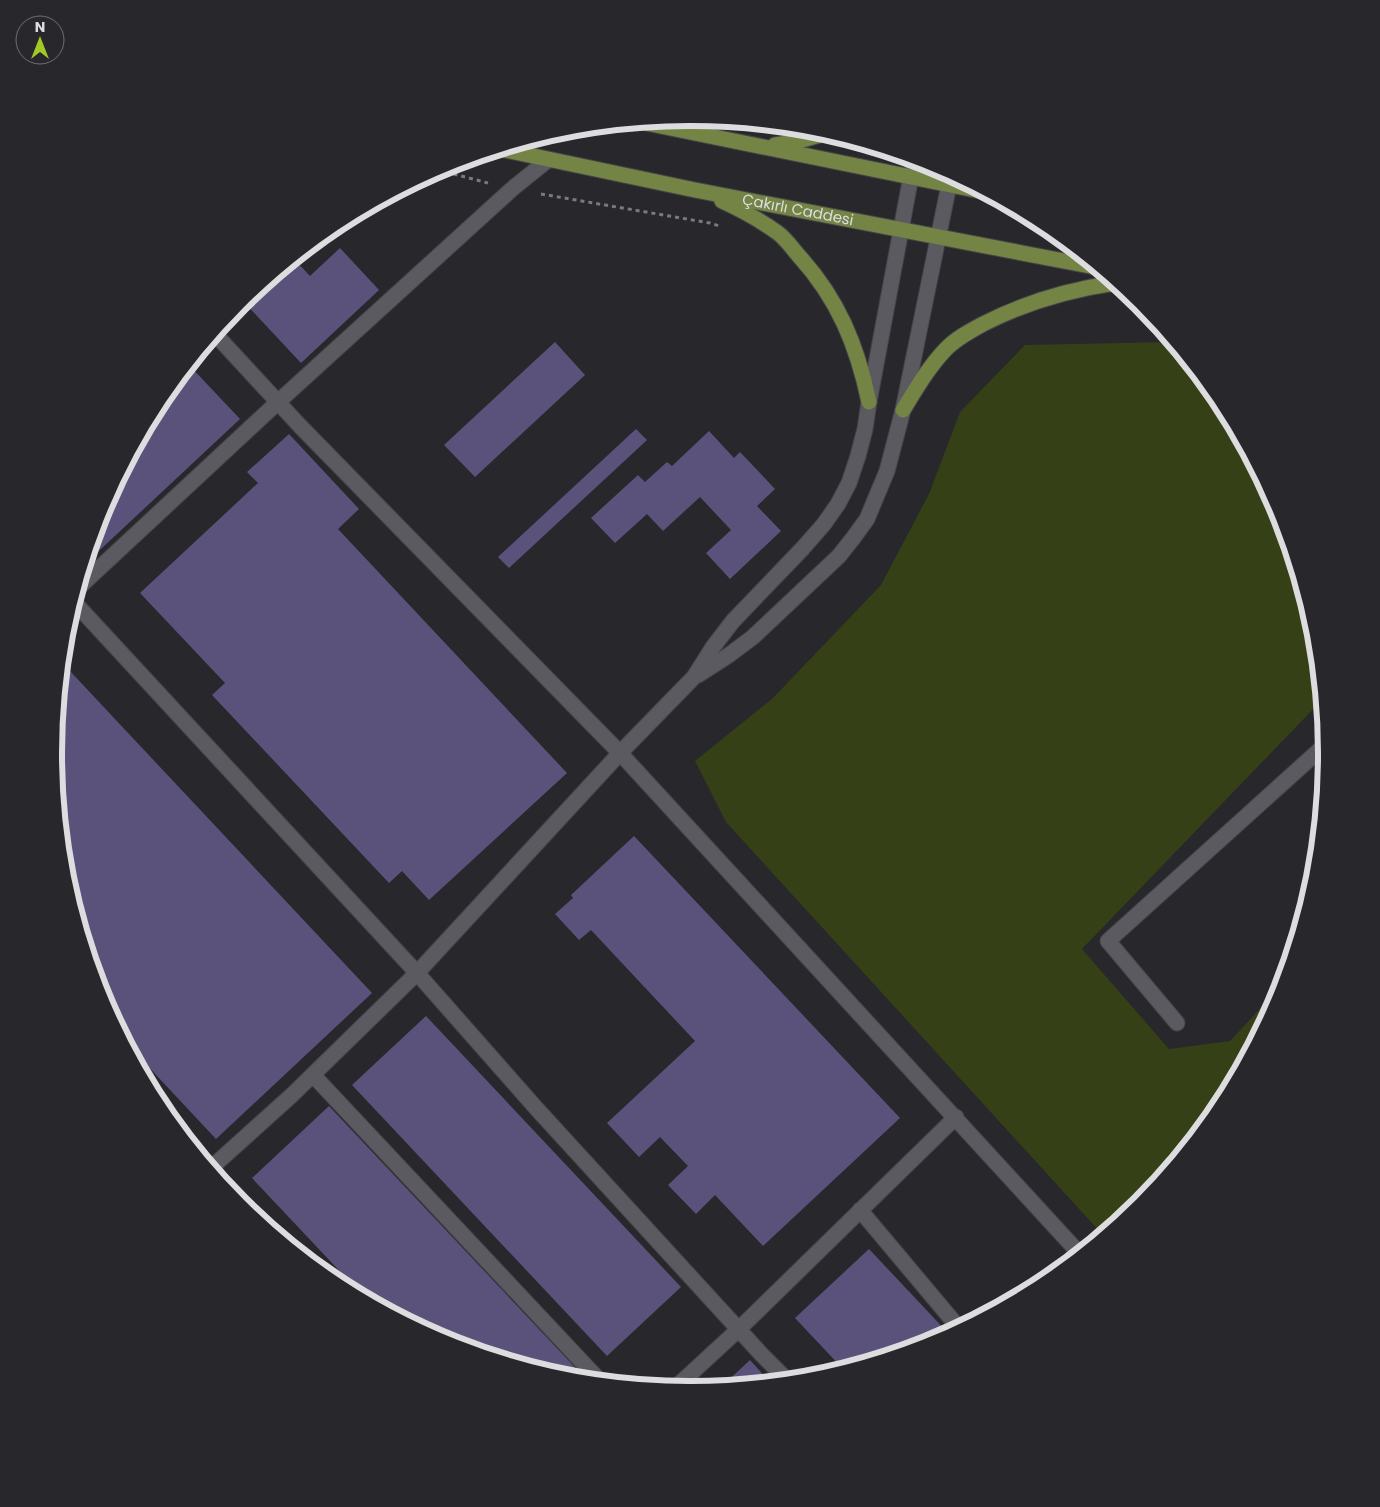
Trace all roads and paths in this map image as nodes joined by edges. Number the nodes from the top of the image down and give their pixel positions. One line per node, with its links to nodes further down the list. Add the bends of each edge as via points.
1 (665, 127): 3 (main road)
2 (810, 138): 3 (main road)
3 (766, 146): 8 (main road)
4 (512, 152): 5 (main road, Çakırlı Caddesi)
5 (548, 160): 11 (street); 12 (main road, Çakırlı Caddesi)
6 (913, 167): 8 (street)
7 (451, 173): 11 (path)
8 (911, 176): 9 (main road); 14 (street)
9 (941, 179)
10 (949, 183): 15 (street)
11 (512, 189): 13 (path); 19 (street)
12 (695, 190): 14 (main road, Çakırlı Caddesi); 20 (main road, via 743,210 780,234 804,261 825,288 844,322 863,374)
13 (726, 228)
14 (900, 229): 15 (main road, Çakırlı Caddesi); 20 (street)
15 (939, 237): 16 (main road, Çakırlı Caddesi); 21 (street)
16 (1083, 265)
17 (1106, 284): 21 (main road, via 1045,298 1007,312 970,332 946,349 929,368)
18 (219, 339): 19 (street)
19 (278, 402): 22 (street); 25 (street)
20 (869, 402): 24 (street, via 858,456 838,504 803,548 733,621)
21 (903, 410): 24 (street, via 884,479 867,519 854,537 839,556 753,637)
22 (88, 579)
23 (80, 609): 27 (street)
24 (694, 677): 25 (street)
25 (620, 753): 27 (street); 30 (street)
26 (1318, 754): 28 (street, via 1108,941)
27 (417, 974): 29 (street); 35 (street)
28 (1176, 1024)
29 (313, 1075): 31 (street); 36 (street)
30 (956, 1117): 32 (street); 33 (street)
31 (215, 1164)
32 (860, 1210): 34 (street); 35 (street)
33 (1075, 1249)
34 (954, 1322)
35 (739, 1329): 37 (street); 38 (street)
36 (593, 1373)
37 (782, 1374)
38 (683, 1381)

